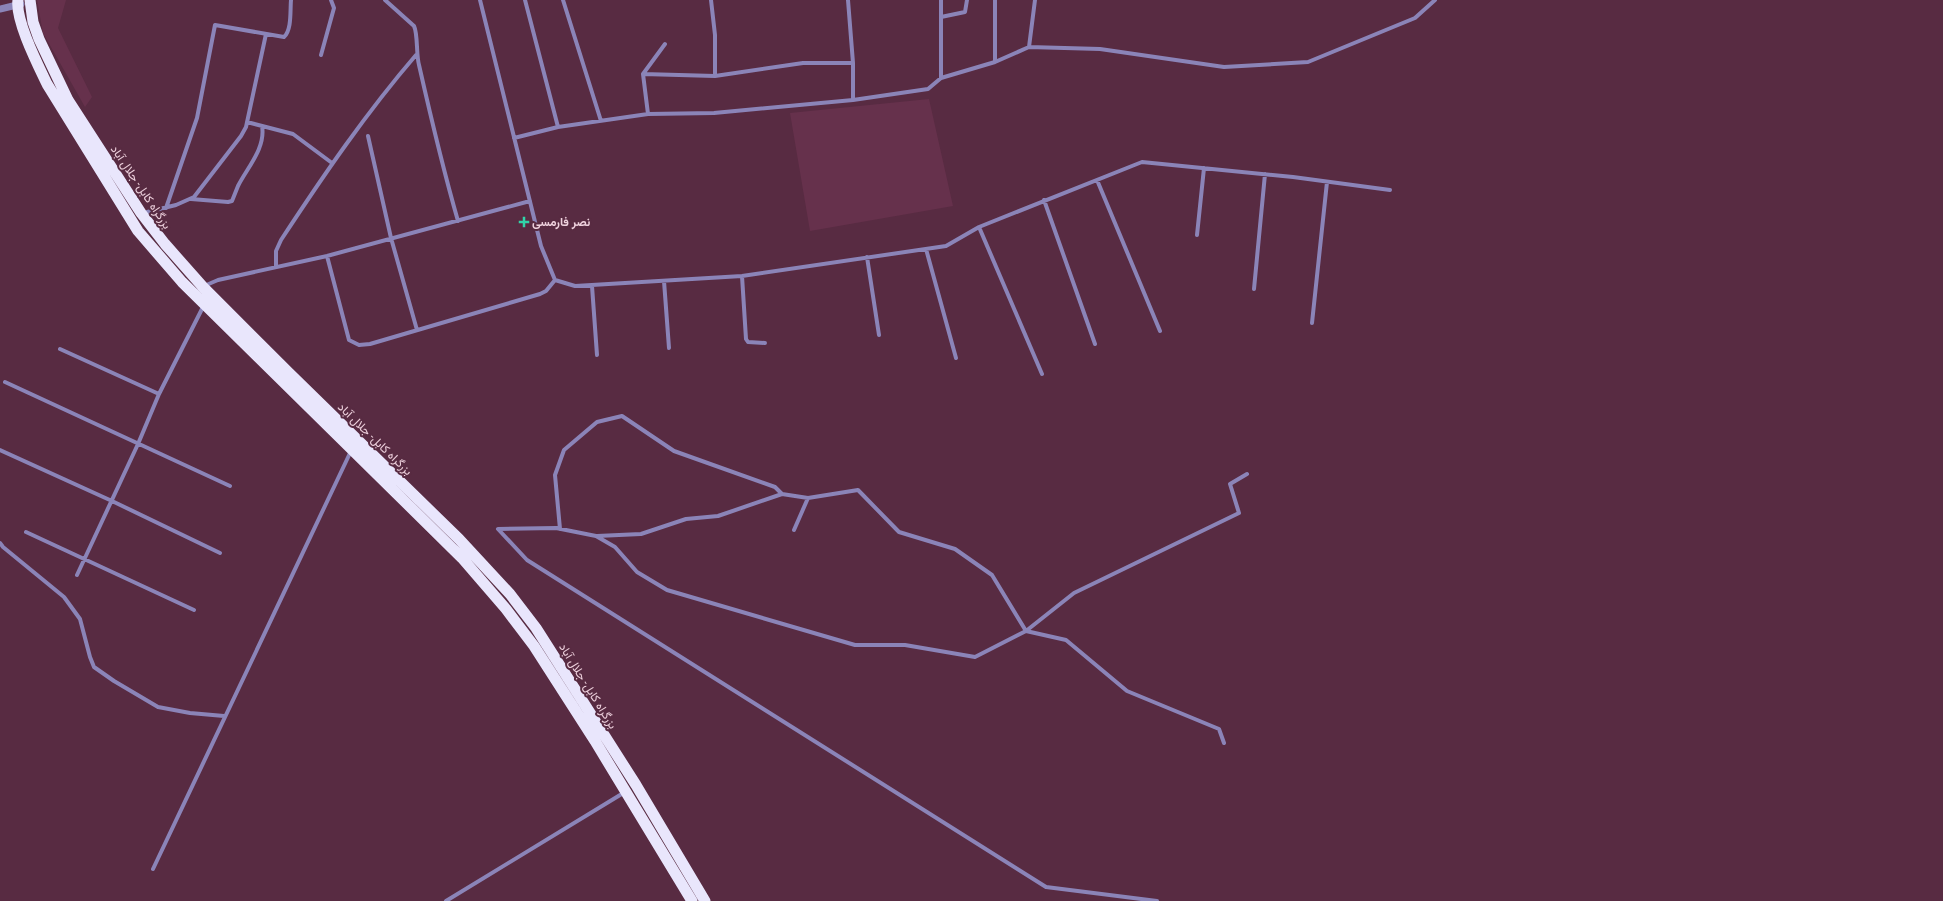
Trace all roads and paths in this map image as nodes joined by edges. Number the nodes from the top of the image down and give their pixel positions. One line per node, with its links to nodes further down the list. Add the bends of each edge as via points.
1 (291, 0): 17 (street, via 286,34 281,37)
2 (331, 0): 20 (street, via 334,8)
3 (385, 0): 21 (street, via 414,26)
4 (480, 0): 34 (street)
5 (525, 0): 32 (street)
6 (563, 0): 29 (street)
7 (711, 0): 25 (street, via 715,35)
8 (848, 0): 23 (street)
9 (941, 0): 16 (street)
10 (967, 0): 16 (street, via 966,12)
11 (995, 0): 22 (street)
12 (1035, 0): 19 (street)
13 (1436, 0): 19 (street, via 1415,18 1308,62 1224,67 1100,49)
14 (24, 2): 15 (street); 45 (highway, بزرگراه کابل- جلال آباد, via 68,100); 60 (highway, بزرگراه کابل- جلال آباد, via 23,26 47,84 138,231)
15 (0, 9)
16 (941, 17): 26 (street)
17 (266, 34): 30 (street); 44 (street, via 215,25 197,118)
18 (665, 44): 24 (street)
19 (1029, 47): 22 (street)
20 (321, 55)
21 (416, 56): 35 (street, via 391,84); 46 (street, via 438,152)
22 (995, 62): 26 (street)
23 (853, 63): 25 (street, via 802,64); 27 (street)
24 (643, 74): 25 (street); 28 (street)
25 (715, 76)
26 (941, 78): 27 (street, via 928,89)
27 (853, 100): 28 (street, via 714,113)
28 (648, 114): 29 (street)
29 (601, 121): 32 (street)
30 (247, 122): 31 (street); 41 (street, via 237,142)
31 (262, 126): 35 (street, via 293,134); 41 (street, via 263,133 254,159 232,201)
32 (558, 127): 34 (street)
33 (368, 136): 49 (street)
34 (514, 138): 43 (street)
35 (332, 163): 53 (street, via 281,240 276,251)
36 (1204, 168): 37 (street); 38 (street, via 1142,162); 48 (street)
37 (1265, 174): 39 (street); 59 (street)
38 (1097, 180): 42 (street); 63 (street)
39 (1327, 182): 40 (street); 61 (street)
40 (1390, 190)
41 (191, 199): 44 (street)
42 (1044, 200): 47 (street); 66 (street)
43 (530, 201): 46 (street); 55 (street, via 541,246)
44 (166, 208): 45 (street)
45 (141, 213): 57 (highway, بزرگراه کابل- جلال آباد)
46 (458, 221): 49 (street)
47 (979, 227): 50 (street, via 946,246); 71 (street)
48 (1198, 235)
49 (391, 238): 51 (street); 62 (street)
50 (926, 249): 52 (street); 70 (street)
51 (327, 256): 53 (street); 62 (street, via 351,342 370,344)
52 (867, 257): 54 (street); 64 (street)
53 (276, 267): 57 (street, via 218,280)
54 (742, 276): 56 (street); 65 (street, via 746,339 748,342)
55 (555, 280): 58 (street, via 575,286); 62 (street, via 540,294)
56 (664, 282): 58 (street); 67 (street)
57 (203, 286): 75 (highway, بزرگراه کابل- جلال آباد)
58 (592, 286): 69 (street)
59 (1254, 289)
60 (204, 305): 73 (street); 75 (highway, بزرگراه کابل- جلال آباد)
61 (1312, 323)
62 (417, 330)
63 (1160, 331)
64 (879, 335)
65 (766, 343)
66 (1096, 344)
67 (669, 348)
68 (60, 349): 73 (street)
69 (597, 355)
70 (956, 358)
71 (1042, 374)
72 (5, 382): 74 (street)
73 (159, 394): 74 (street)
74 (138, 444): 78 (street); 81 (street)
75 (355, 445): 92 (street); 94 (highway, بزرگراه کابل- جلال آباد, via 462,558 506,609 534,646); 98 (highway, بزرگراه کابل- جلال آباد, via 459,539 524,610 636,785)
76 (0, 450): 81 (street)
77 (1247, 474): 91 (street, via 1230,484 1239,513 1074,593)
78 (230, 486)
79 (782, 494): 80 (street); 82 (street, via 774,487 674,451 622,416 597,422 564,450 555,475); 85 (street, via 718,516 686,518 641,534)
80 (808, 498): 83 (street); 91 (street, via 858,490 899,532 955,549 992,576)
81 (112, 501): 87 (street); 88 (street)
82 (560, 529): 85 (street); 99 (street, via 498,529 527,560 1046,887)
83 (794, 530)
84 (26, 532): 88 (street)
85 (596, 536): 91 (street, via 615,547 637,572 667,590 855,645 905,645 976,657)
86 (0, 543): 92 (street, via 64,597 80,618 94,667 158,707)
87 (220, 553)
88 (85, 560): 89 (street); 90 (street)
89 (77, 575)
90 (194, 610)
91 (1026, 631): 93 (street, via 1066,640 1127,691 1219,729)
92 (224, 716): 95 (street)
93 (1224, 743)
94 (625, 792): 96 (street); 97 (highway, بزرگراه کابل- جلال آباد)
95 (153, 868)
96 (446, 901)
97 (692, 901)
98 (706, 901)
99 (1157, 901)

